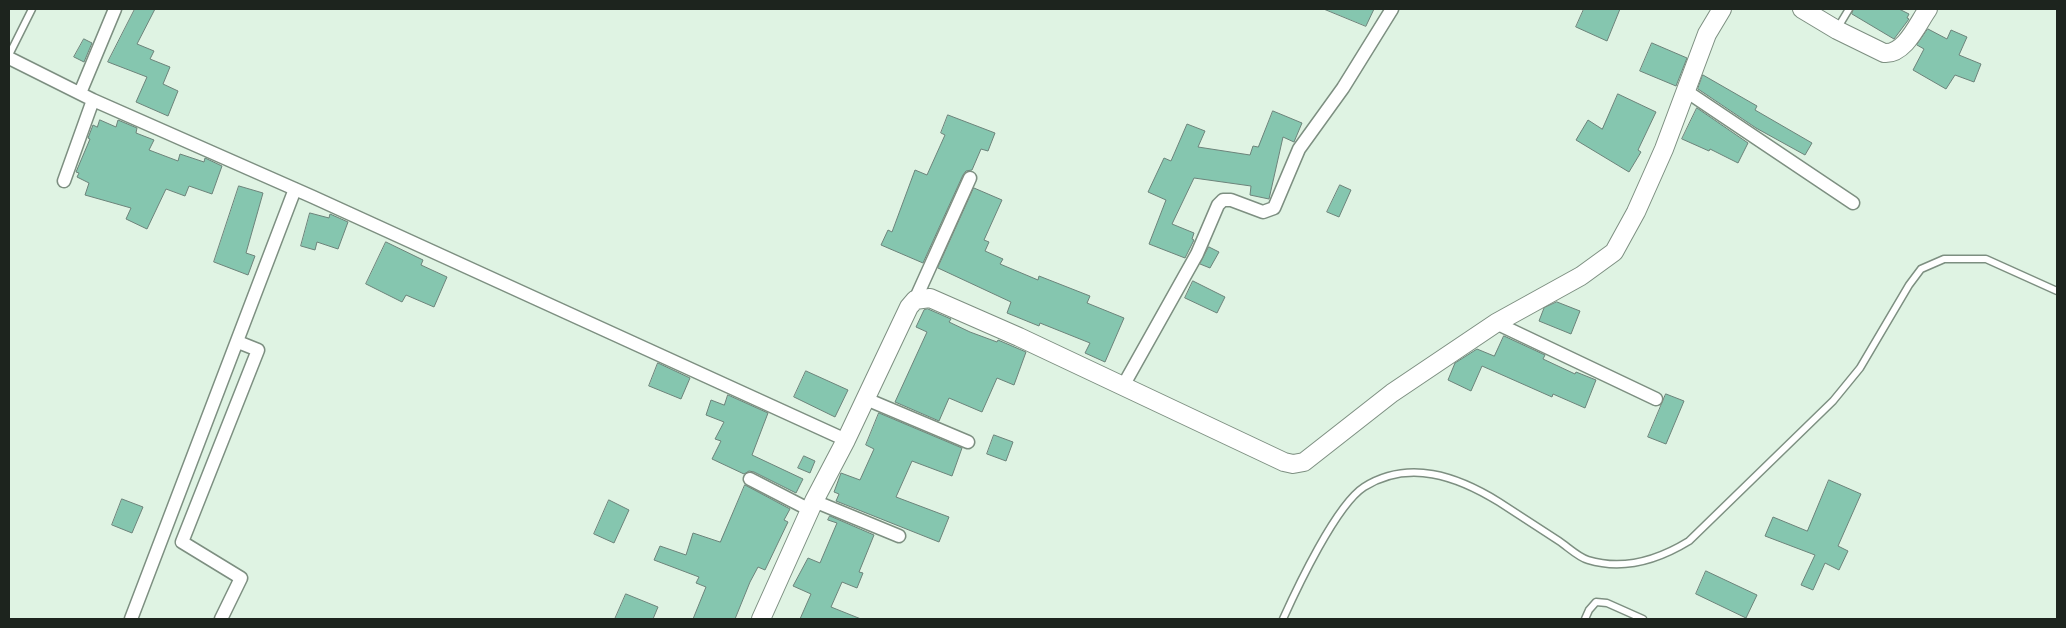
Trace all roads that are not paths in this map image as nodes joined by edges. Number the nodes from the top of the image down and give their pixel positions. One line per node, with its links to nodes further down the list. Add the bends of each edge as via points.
1 (32, 9): 9 (lane)
2 (115, 9): 11 (street)
3 (1392, 9): 21 (street, via 1343,88 1299,149 1274,208 1263,212 1231,200 1223,200 1218,205 1197,254)
4 (1722, 9): 10 (street, via 1707,34)
5 (1802, 9): 8 (street)
6 (1849, 9): 8 (lane)
7 (1928, 9): 8 (street, via 1902,47 1891,54 1884,54)
8 (1837, 30)
9 (9, 56): 11 (street)
10 (1686, 90): 16 (street); 19 (street, via 1664,150 1614,252 1581,276)
11 (80, 93): 12 (street)
12 (93, 100): 14 (street); 15 (street)
13 (970, 178): 18 (street)
14 (64, 181)
15 (295, 189): 20 (street); 24 (street)
16 (1853, 203)
17 (2057, 291): 32 (lane, via 1986,259 1944,259 1921,269 1860,368 1833,401 1689,541 1667,555 1624,566 1586,560 1487,494 1451,478 1421,471 1398,474 1364,487 1352,498 1323,540)
18 (915, 300): 21 (street, via 930,298); 22 (street)
19 (1496, 323): 21 (street, via 1392,393 1315,455 1293,464); 23 (street)
20 (238, 342): 30 (street); 31 (street, via 258,350 182,542 241,578)
21 (1123, 386)
22 (866, 399): 24 (street); 25 (street)
23 (1656, 399)
24 (846, 440): 27 (street)
25 (968, 442)
26 (750, 479): 27 (street)
27 (812, 505): 28 (street); 29 (street)
28 (899, 536)
29 (766, 618)
30 (131, 619)
31 (222, 619)
32 (1283, 619)
33 (1585, 619): 34 (lane, via 1596,602 1607,603)
34 (1643, 619)

